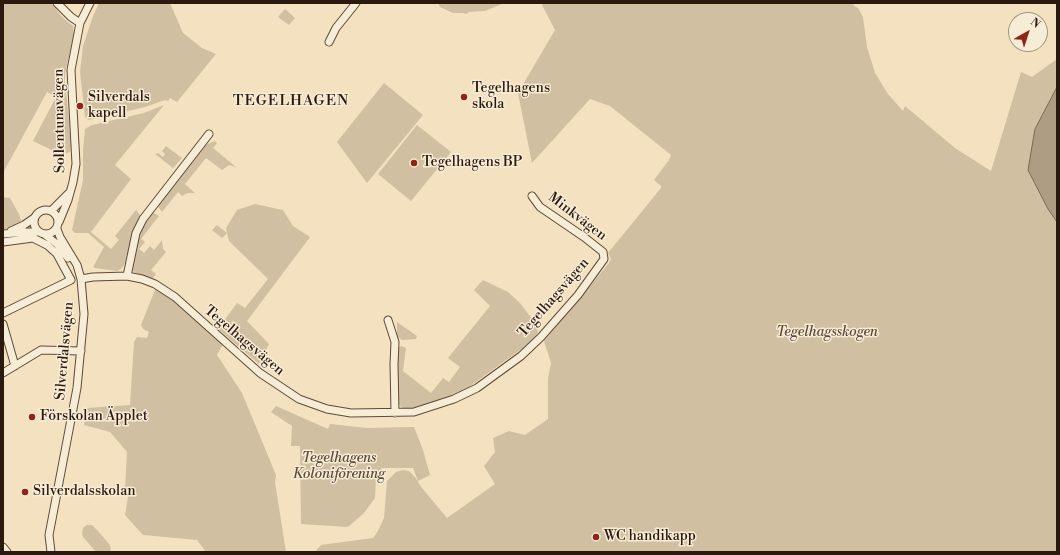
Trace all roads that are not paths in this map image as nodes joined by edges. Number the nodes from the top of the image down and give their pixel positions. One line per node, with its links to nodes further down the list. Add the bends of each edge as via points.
1 (57, 3): 4 (street)
2 (90, 3): 4 (street, Sollentunavägen)
3 (356, 3): 5 (street, via 336,28)
4 (80, 23): 7 (street, Sollentunavägen, via 71,70 76,164)
5 (330, 42)
6 (209, 134): 17 (street, via 143,219 136,233)
7 (70, 193): 9 (street, Sollentunavägen); 11 (street, Sollentunavägen)
8 (532, 196): 15 (street, Minkvägen, via 540,207 602,252)
9 (51, 211): 10 (street, via 44,210); 11 (street, via 55,214)
10 (34, 218): 12 (street, via 34,226); 13 (street)
11 (58, 225): 12 (street, via 54,232 48,235); 16 (street, Silverdalsvägen, via 60,237)
12 (41, 233): 13 (street); 16 (street, Silverdalsvägen, via 51,239)
13 (5, 234)
14 (3, 242): 19 (street, via 30,238 40,241 58,254 71,280)
15 (604, 259): 25 (street, Tegelhagsvägen, via 578,295 541,337 477,388 414,412)
16 (78, 270): 18 (street, Silverdalsvägen)
17 (127, 276): 18 (street, Tegelhagsvägen); 25 (street, Tegelhagsvägen, via 155,284 175,297 260,373 299,399 327,409 351,413)
18 (81, 279): 22 (street, Silverdalsvägen, via 84,314)
19 (3, 313)
20 (388, 320): 25 (street, via 395,342)
21 (3, 324): 23 (street)
22 (81, 351): 23 (street, via 42,350); 28 (street, Silverdalsvägen, via 77,388 48,535)
23 (15, 366): 24 (street)
24 (3, 373)
25 (395, 413)
26 (3, 547): 27 (street)
27 (7, 552)
28 (51, 552)

